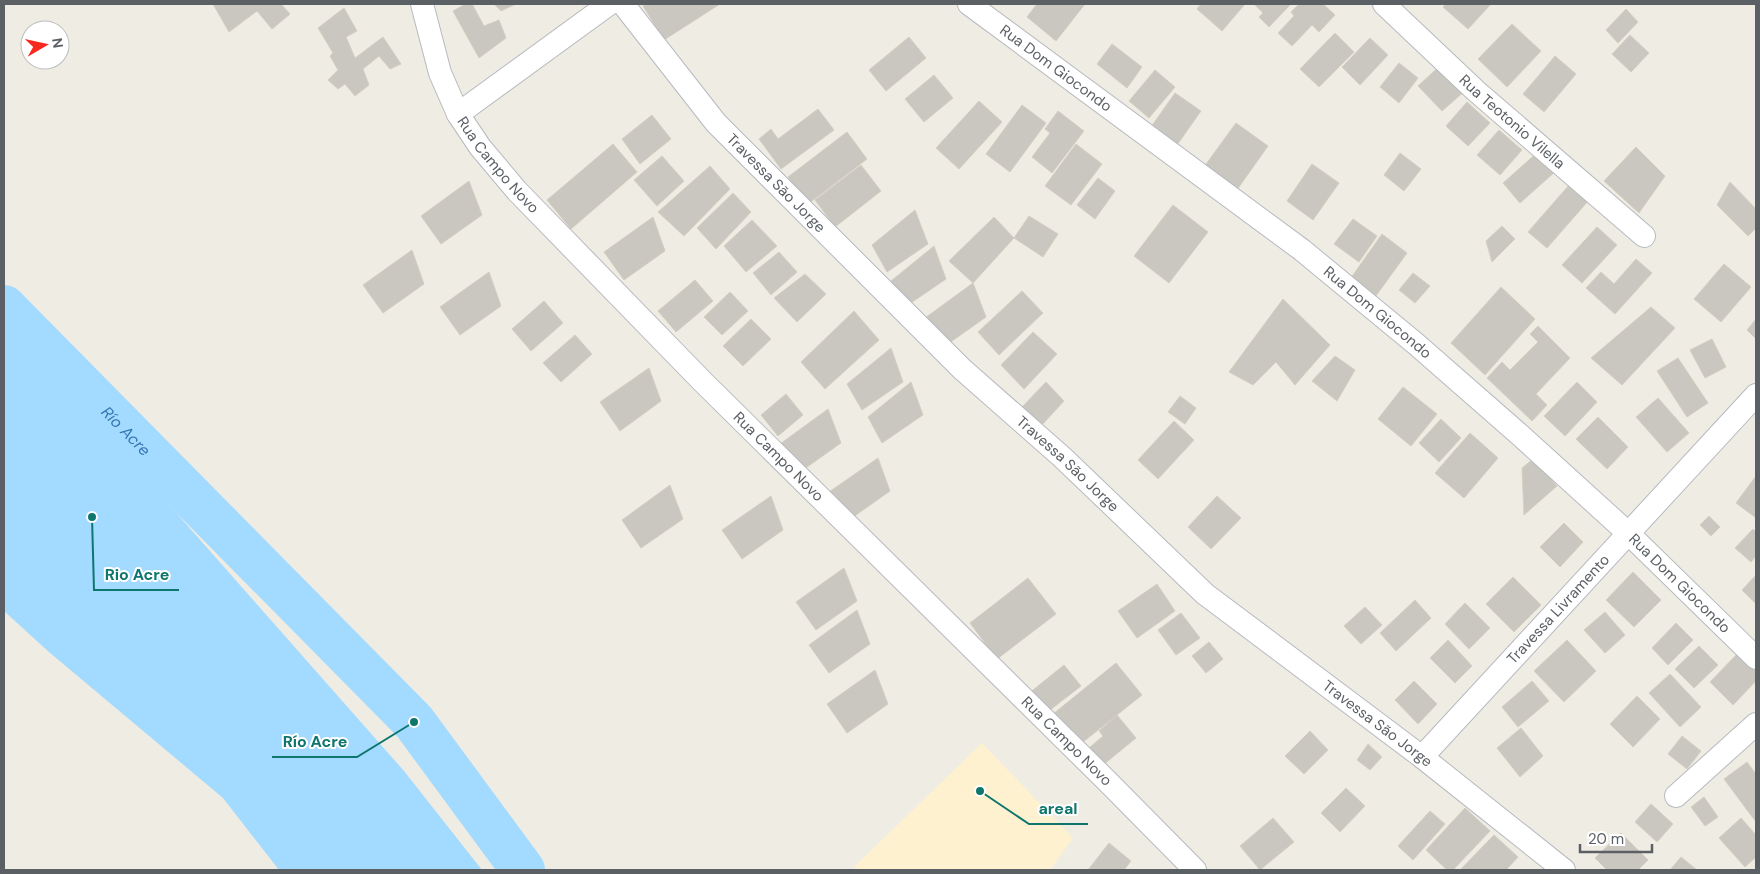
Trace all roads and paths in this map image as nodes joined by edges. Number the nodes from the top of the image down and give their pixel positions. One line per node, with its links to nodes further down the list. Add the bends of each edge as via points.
1 (422, 4): 6 (street, Rua Campo Novo, via 440,73)
2 (609, 4): 6 (street)
3 (623, 4): 12 (street, Travessa São Jorge, via 716,124 962,368 1062,457 1205,594)
4 (969, 4): 9 (street, Rua Dom Giocondo, via 1302,250 1513,428)
5 (1384, 4): 7 (street, Rua Teotonio Vilella, via 1476,91)
6 (458, 114): 14 (street, Rua Campo Novo, via 480,147 517,191 696,375)
7 (1644, 236)
8 (1756, 395): 9 (street, Travessa Livramento)
9 (1629, 534): 10 (street, Rua Dom Giocondo); 12 (street, Travessa Livramento)
10 (1756, 658)
11 (1756, 724): 13 (street)
12 (1422, 756): 15 (street, Travessa São Jorge)
13 (1676, 796)
14 (1195, 870)
15 (1564, 870)

